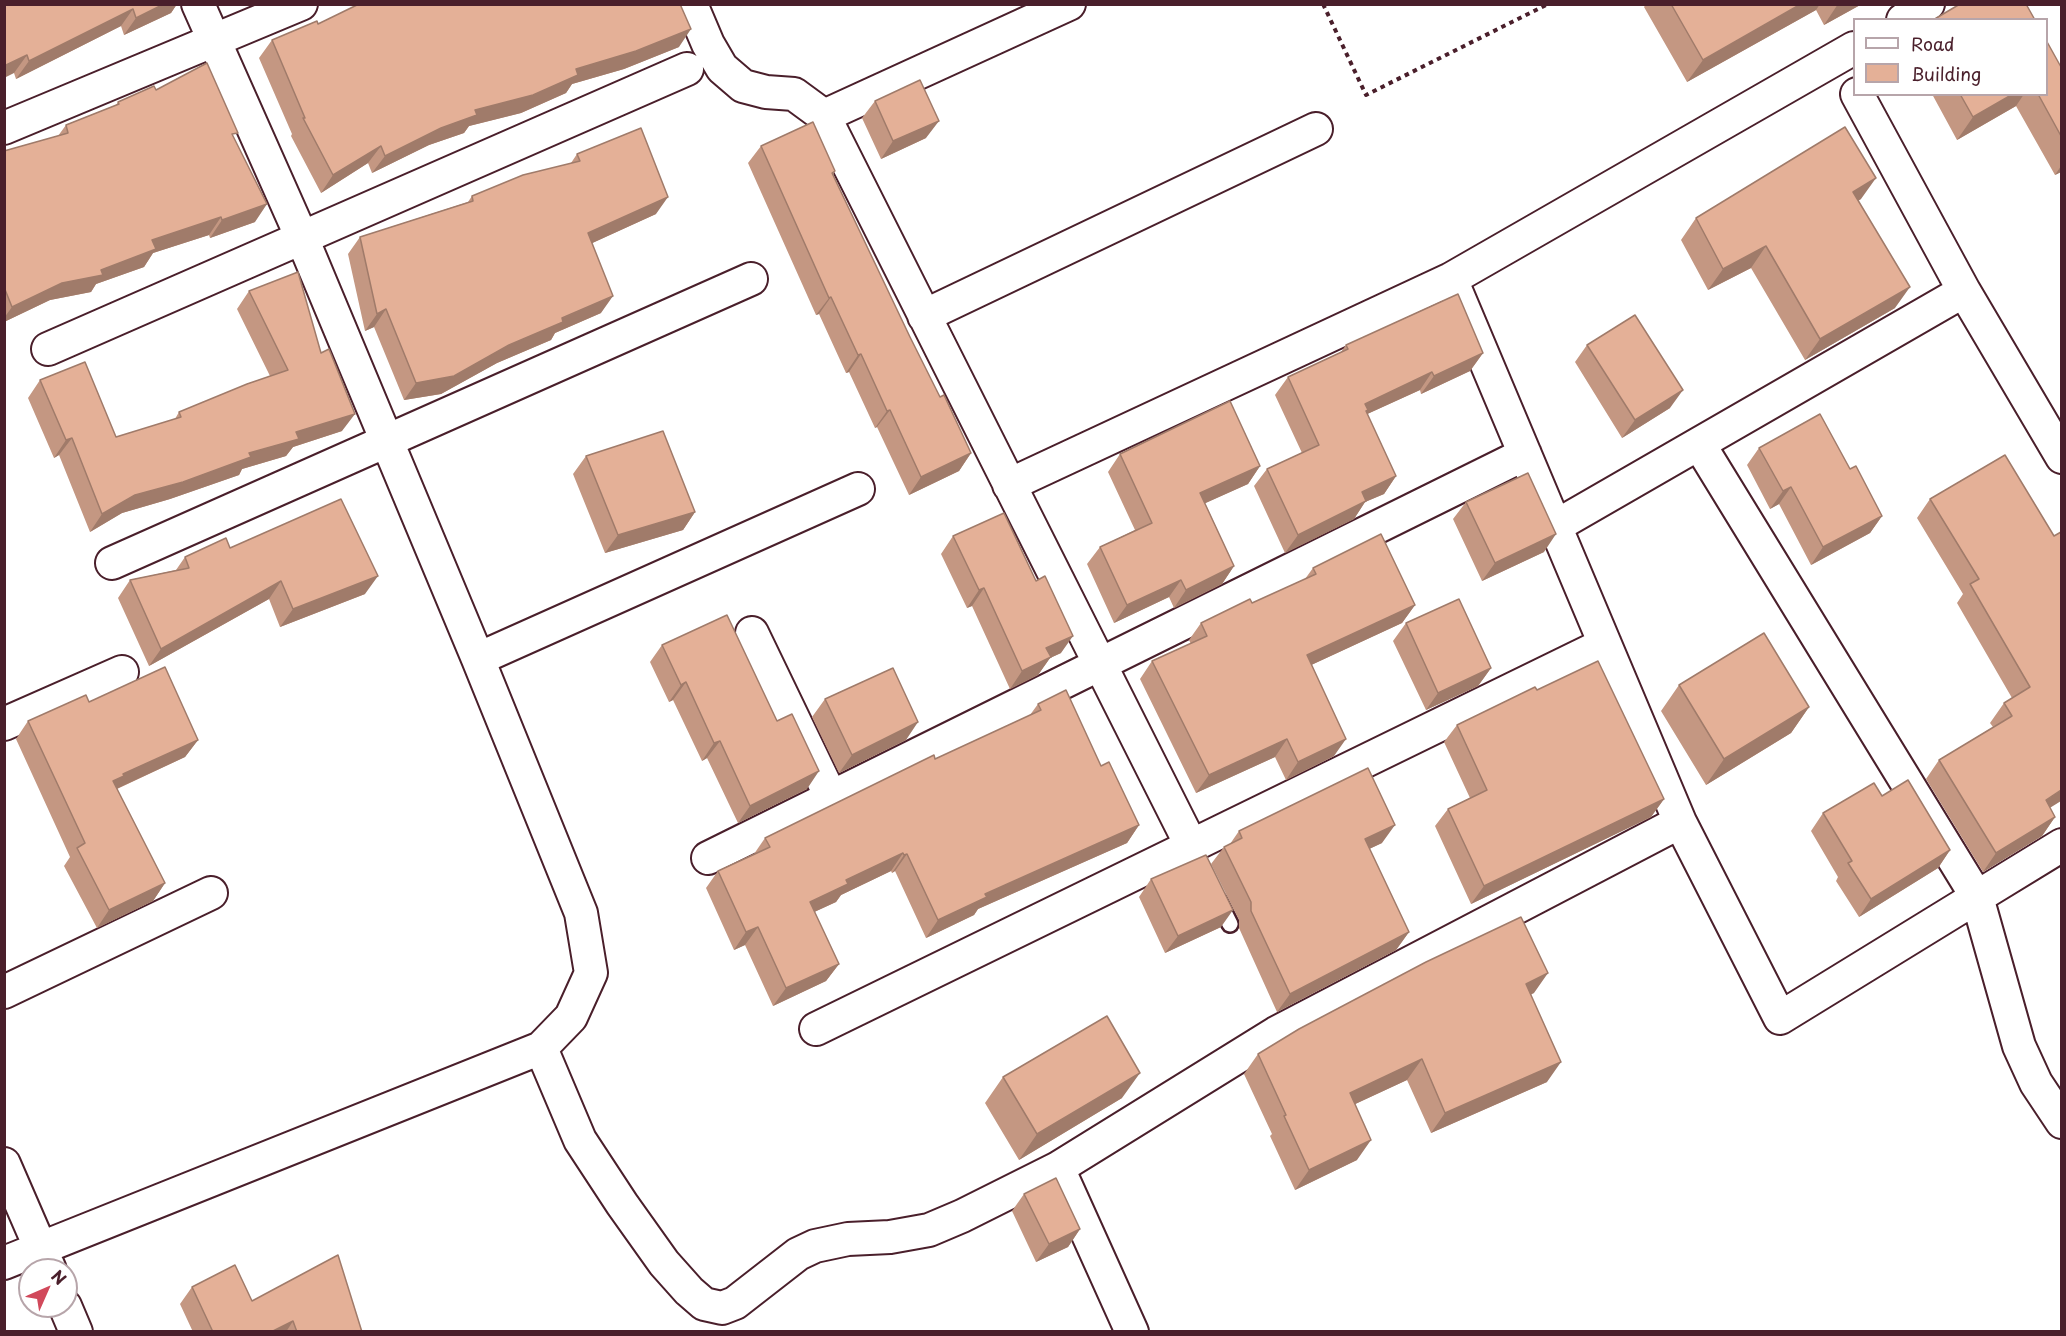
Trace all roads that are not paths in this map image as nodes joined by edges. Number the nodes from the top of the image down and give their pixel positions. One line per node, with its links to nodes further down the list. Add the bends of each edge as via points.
1 (198, 4): 7 (street)
2 (301, 4): 7 (street)
3 (691, 4): 12 (street, via 722,68 743,86 794,94)
4 (1069, 4): 12 (street)
5 (1928, 4): 6 (street)
6 (1906, 18)
7 (214, 42): 13 (street); 15 (street)
8 (1846, 53): 10 (street); 17 (street)
9 (687, 69): 15 (street)
10 (1853, 81)
11 (1858, 96): 18 (street)
12 (824, 116): 19 (street)
13 (4, 128)
14 (1316, 129): 19 (street)
15 (302, 238): 20 (street); 21 (street)
16 (751, 279): 21 (street)
17 (1450, 279): 23 (street); 25 (street)
18 (1964, 291): 22 (street); 24 (street)
19 (924, 316): 25 (street)
20 (48, 349)
21 (388, 441): 28 (street); 31 (street)
22 (1700, 444): 27 (street); 42 (street)
23 (1525, 454): 27 (street); 32 (street)
24 (2061, 457)
25 (1010, 485): 32 (street)
26 (858, 489): 31 (street)
27 (1556, 526): 30 (street)
28 (112, 563)
29 (752, 633): 35 (street)
30 (1605, 644): 36 (street); 38 (street)
31 (478, 659): 46 (street, via 581,913 591,973 572,1017)
32 (1099, 664): 35 (street); 38 (street)
33 (122, 672): 34 (street)
34 (4, 724)
35 (831, 797): 39 (street)
36 (1680, 822): 42 (street, via 1780,1018); 49 (street, via 1276,1033)
37 (2061, 845): 42 (street)
38 (1193, 850): 45 (street)
39 (708, 858)
40 (1210, 885): 43 (lane)
41 (211, 893): 44 (street)
42 (1977, 897): 47 (street, via 2019,1046 2036,1083)
43 (1230, 924)
44 (4, 992)
45 (816, 1029)
46 (541, 1048): 49 (street, via 580,1140 664,1263 704,1304 722,1308 735,1303 798,1254 815,1246 929,1230); 51 (street)
47 (2061, 1122)
48 (4, 1164): 50 (street)
49 (1058, 1167): 54 (street)
50 (45, 1258)
51 (47, 1258)
52 (70, 1318): 53 (street)
53 (76, 1332)
54 (1132, 1332)

